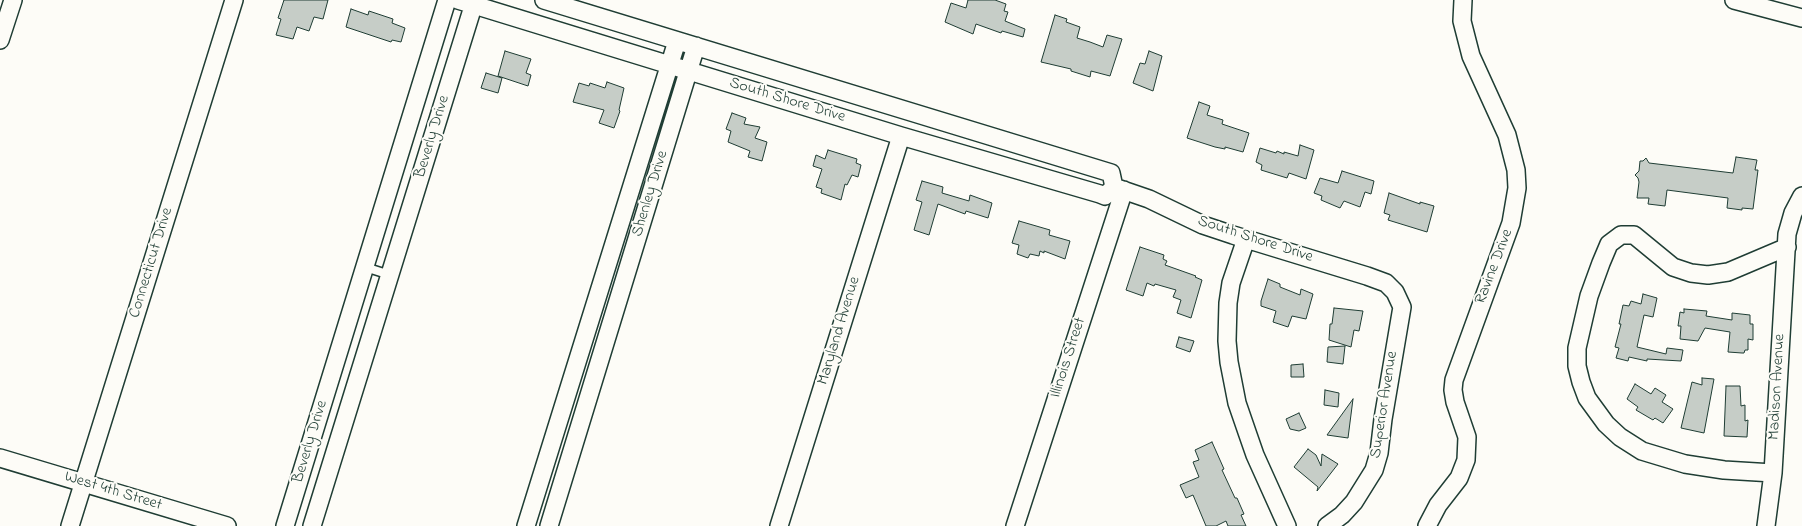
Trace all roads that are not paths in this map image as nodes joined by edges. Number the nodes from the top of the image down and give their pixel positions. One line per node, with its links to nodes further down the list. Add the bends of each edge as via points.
1 (13, 0): 10 (street)
2 (234, 0): 26 (street, Connecticut Drive)
3 (447, 0): 20 (street, Beverly Drive)
4 (458, 0): 8 (street, South Shore Drive)
5 (544, 0): 11 (street, South Shore Drive)
6 (1463, 0): 37 (street, Ravine Drive, via 1462,21 1471,56 1507,135 1516,170 1517,188 1511,223 1454,380 1455,402 1467,438 1466,460 1459,478 1438,505)
7 (1734, 0): 9 (street)
8 (474, 3): 13 (street, South Shore Drive); 21 (street, Beverly Drive)
9 (1802, 18)
10 (0, 40)
11 (677, 42): 12 (street, South Shore Drive); 13 (street, Shenley Drive)
12 (696, 46): 14 (street, Shenley Drive); 16 (street, South Shore Drive, via 1111,173)
13 (669, 65): 14 (street, South Shore Drive); 23 (street, Shenley Drive)
14 (688, 71): 15 (street, South Shore Drive); 23 (street, Shenley Drive)
15 (901, 136): 16 (street, South Shore Drive, via 1105,196); 33 (street, Maryland Avenue)
16 (1119, 189): 18 (street, South Shore Drive, via 1171,208 1203,225); 34 (street, Illinois Street)
17 (1802, 196): 19 (street, Madison Avenue, via 1793,213)
18 (1246, 239): 22 (street, South Shore Drive, via 1367,276 1386,283); 35 (street, via 1231,283 1228,303 1229,362 1237,403 1255,455)
19 (1786, 247): 25 (street, Madison Avenue); 25 (street, via 1728,272 1708,275 1673,267 1634,235 1621,235 1609,244 1589,296 1577,348 1577,366 1587,398 1606,424 1620,437 1642,451 1686,464 1724,470)
20 (366, 267): 21 (lane); 29 (street, Beverly Drive)
21 (390, 274): 30 (street, Beverly Drive)
22 (1394, 292): 36 (street, Superior Avenue, via 1402,307 1379,453 1374,470 1354,502)
23 (595, 339): 31 (street, Shenley Drive); 32 (street, Shenley Drive)
24 (0, 458): 26 (street, West 4th Street)
25 (1773, 473): 38 (street, Madison Avenue)
26 (83, 483): 27 (street, Connecticut Drive); 28 (street, West 4th Street)
27 (70, 526)
28 (227, 526)
29 (286, 526)
30 (312, 526)
31 (526, 526)
32 (549, 526)
33 (779, 526)
34 (1015, 526)
35 (1287, 526)
36 (1327, 526)
37 (1427, 526)
38 (1766, 526)

